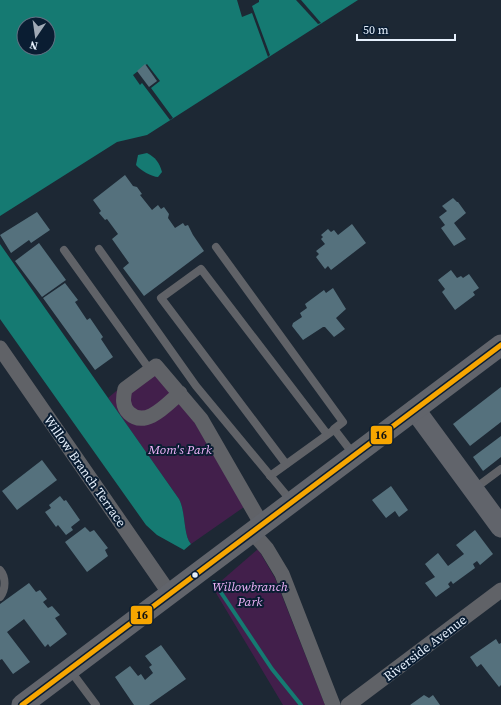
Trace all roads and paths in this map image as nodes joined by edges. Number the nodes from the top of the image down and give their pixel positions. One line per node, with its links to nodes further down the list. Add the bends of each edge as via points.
1 (216, 247): 9 (lane, via 343,422)
2 (99, 249): 13 (lane, via 196,386)
3 (64, 250): 6 (lane)
4 (501, 345): 8 (main road)
5 (0, 348): 20 (street, Willow Branch Terrace)
6 (150, 370): 7 (street, via 156,366); 7 (street, via 125,389 123,402 134,417 147,418)
7 (180, 393): 17 (street, via 201,419)
8 (415, 410): 10 (main road); 14 (main road)
9 (330, 432): 10 (lane); 11 (lane); 11 (lane, via 201,269 161,298)
10 (354, 456): 15 (main road)
11 (286, 464): 13 (lane)
12 (501, 469): 14 (lane)
13 (270, 476): 15 (lane)
14 (474, 490): 16 (main road)
15 (292, 502): 17 (main road)
16 (501, 527)
17 (257, 529): 20 (main road); 25 (street, via 282,574)
18 (0, 570): 21 (lane, via 5,584)
19 (501, 590): 26 (street, Riverside Avenue)
20 (170, 594): 22 (main road)
21 (0, 597)
22 (70, 670): 23 (main road); 24 (lane)
23 (22, 705)
24 (96, 705)
25 (333, 705)
26 (348, 705)

